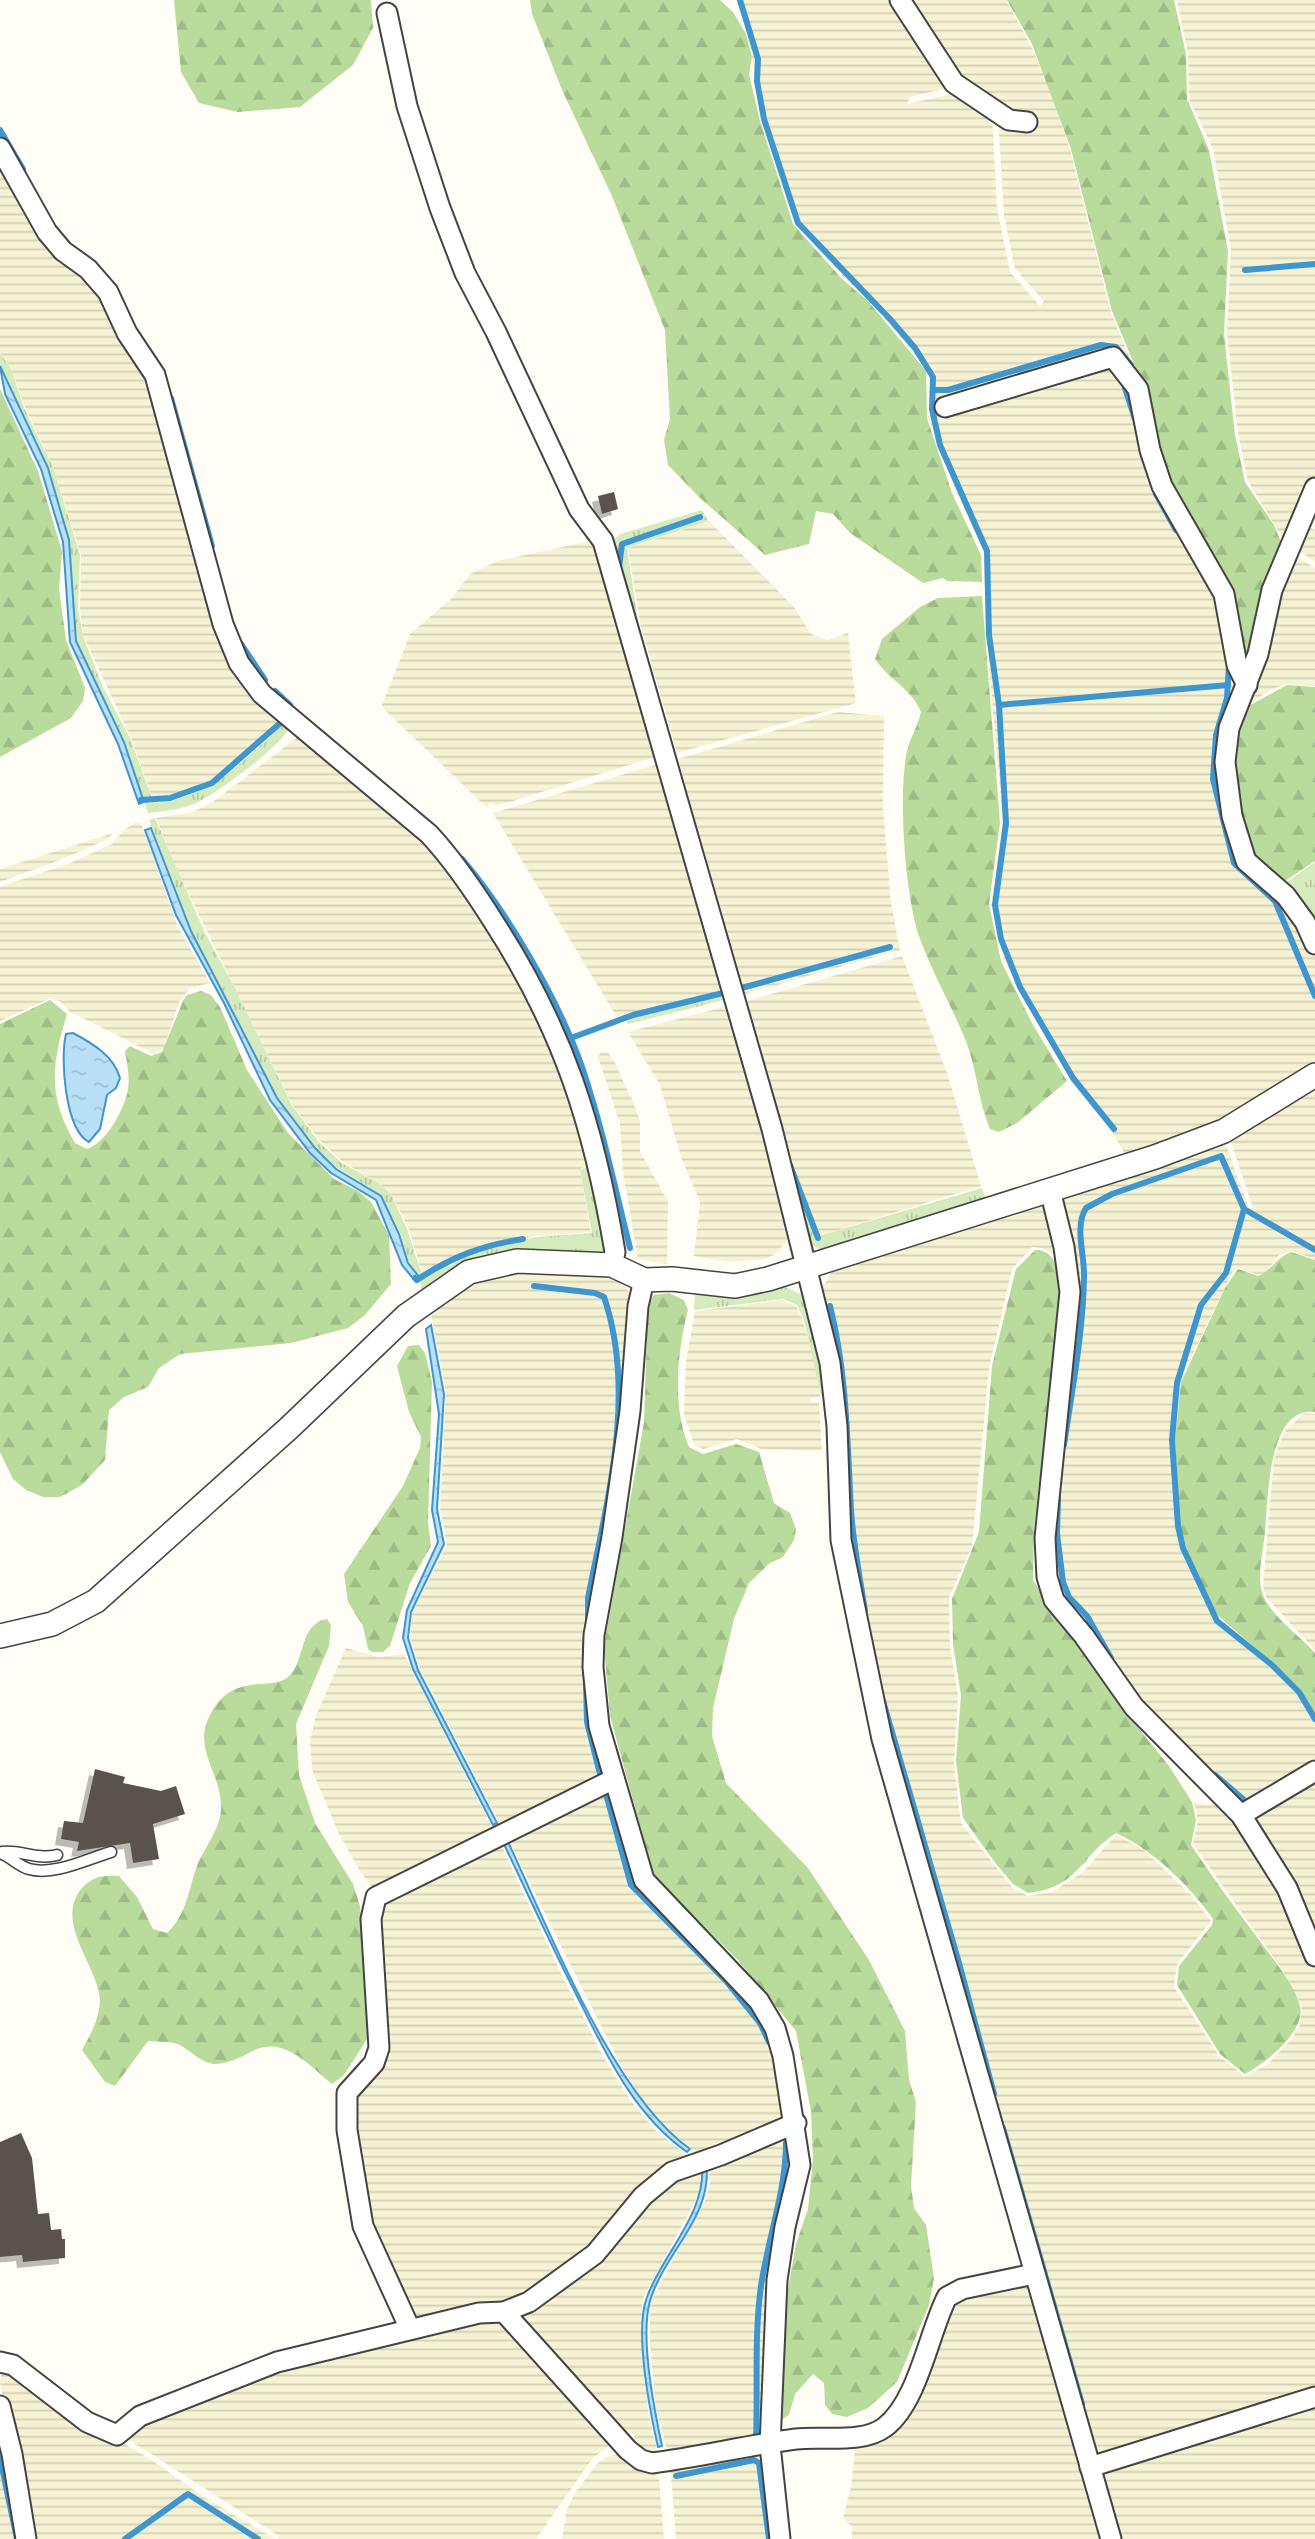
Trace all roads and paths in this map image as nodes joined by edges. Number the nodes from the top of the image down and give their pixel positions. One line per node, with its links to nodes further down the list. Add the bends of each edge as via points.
1 (900, 0): 3 (street, via 954,83 1009,120)
2 (387, 13): 12 (street, via 407,106 465,273 579,509 603,541 772,1129)
3 (1027, 122)
4 (0, 148): 11 (street, via 47,232 108,292 127,333 155,375 223,624 240,663 262,694 446,853 541,1002 592,1135 612,1238)
5 (945, 407): 7 (street, via 1113,357 1138,389 1162,486 1224,593 1237,665)
6 (1315, 488): 7 (street, via 1272,590)
7 (1247, 685): 8 (street, via 1225,745 1232,816 1246,861 1286,896)
8 (1315, 944)
9 (1315, 1075): 10 (street, via 1224,1131)
10 (1050, 1190): 12 (street); 17 (street, via 1070,1292 1045,1538 1050,1592 1134,1707)
11 (612, 1265): 13 (street); 14 (street, via 517,1261 469,1272 406,1317 96,1601 52,1624)
12 (806, 1268): 13 (street, via 735,1286); 23 (street, via 830,1363 841,1540 866,1671)
13 (644, 1280): 16 (street, via 630,1411 594,1634 600,1726)
14 (0, 1636)
15 (1315, 1771): 17 (street)
16 (614, 1779): 22 (street, via 644,1880 723,1959 772,2021); 25 (street, via 373,1901 379,2048 374,2063 347,2092 347,2130 363,2226)
17 (1241, 1815): 21 (street, via 1287,1888)
18 (111, 1852): 19 (lane, via 37,1870 22,1867)
19 (1, 1853): 20 (lane)
20 (57, 1855)
21 (1315, 1956)
22 (796, 2123): 24 (street, via 672,2172 643,2196 595,2255 529,2302); 29 (street, via 800,2165 777,2280)
23 (1034, 2274): 29 (street, via 962,2289 947,2297 915,2382 885,2427 865,2435); 30 (street)
24 (504, 2312): 25 (street); 29 (street, via 641,2460 652,2463)
25 (410, 2329): 26 (street, via 277,2362 141,2416 117,2435 87,2422 13,2365)
26 (0, 2362)
27 (1315, 2397): 30 (street)
28 (0, 2406): 31 (street)
29 (770, 2445): 32 (street)
30 (1090, 2468): 33 (street)
31 (26, 2539)
32 (780, 2539)
33 (1111, 2539)

